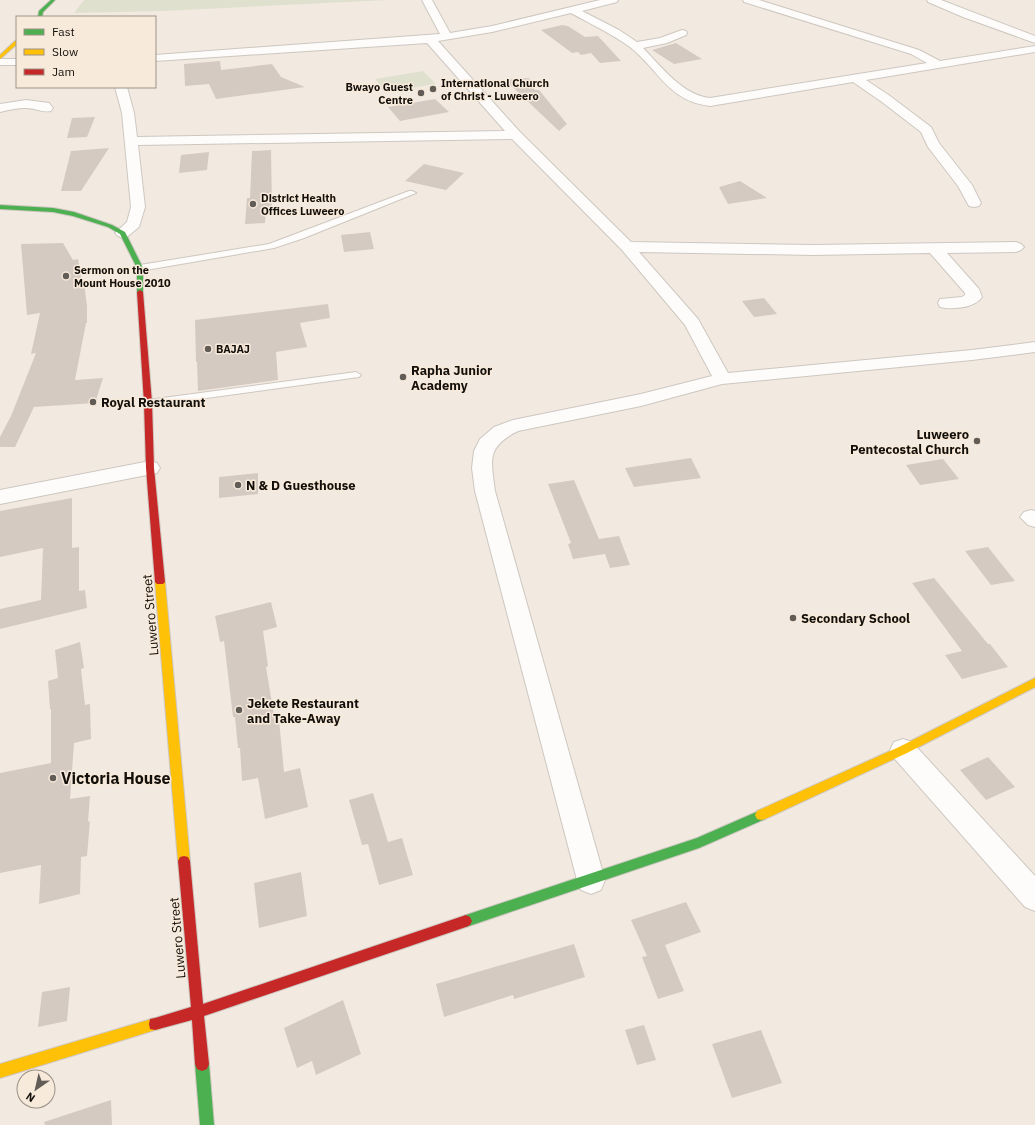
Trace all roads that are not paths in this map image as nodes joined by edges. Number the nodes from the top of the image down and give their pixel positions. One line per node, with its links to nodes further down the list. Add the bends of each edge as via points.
1 (53, 0): 7 (main road)
2 (427, 0): 9 (street)
3 (613, 0): 6 (street)
4 (748, 0): 19 (street, via 915,52)
5 (932, 0): 11 (street)
6 (573, 10): 9 (street); 13 (street, via 615,32)
7 (40, 16)
8 (682, 33): 13 (street)
9 (447, 37): 10 (street)
10 (430, 39): 16 (street); 24 (street)
11 (1035, 40)
12 (16, 43): 15 (main road)
13 (635, 46): 20 (street, via 681,92 695,100 710,102)
14 (1035, 48): 19 (street)
15 (0, 58)
16 (156, 58)
17 (0, 62): 18 (street)
18 (16, 62)
19 (939, 65): 20 (street)
20 (856, 79): 27 (street, via 926,130 933,144 965,185)
21 (121, 88): 25 (street, via 128,113)
22 (0, 108): 23 (street, via 26,104)
23 (47, 108)
24 (515, 135): 25 (street); 30 (street)
25 (131, 141): 29 (street, via 138,207 134,224)
26 (412, 193): 33 (lane, via 271,246)
27 (974, 203)
28 (0, 208): 29 (main road, via 53,210 74,214)
29 (123, 233): 33 (main road, Luwero Street)
30 (627, 247): 32 (street); 37 (street, via 692,323)
31 (1016, 247): 32 (street)
32 (935, 249): 34 (street, via 974,296 965,302)
33 (140, 268): 38 (main road, Luwero Street)
34 (946, 303)
35 (1035, 347): 37 (street)
36 (356, 374): 38 (lane)
37 (722, 379): 43 (street, via 641,400 514,426 499,432 490,439 483,450 481,462 485,491)
38 (148, 403): 39 (main road, Luwero Street)
39 (150, 468): 40 (street); 45 (main road, Luwero Street)
40 (0, 497)
41 (1035, 682): 42 (main road)
42 (903, 750): 43 (main road, via 699,843); 44 (street)
43 (591, 880): 45 (main road)
44 (1035, 897)
45 (196, 1012): 46 (main road); 47 (main road, Luwero Street)
46 (0, 1071)
47 (207, 1125)

